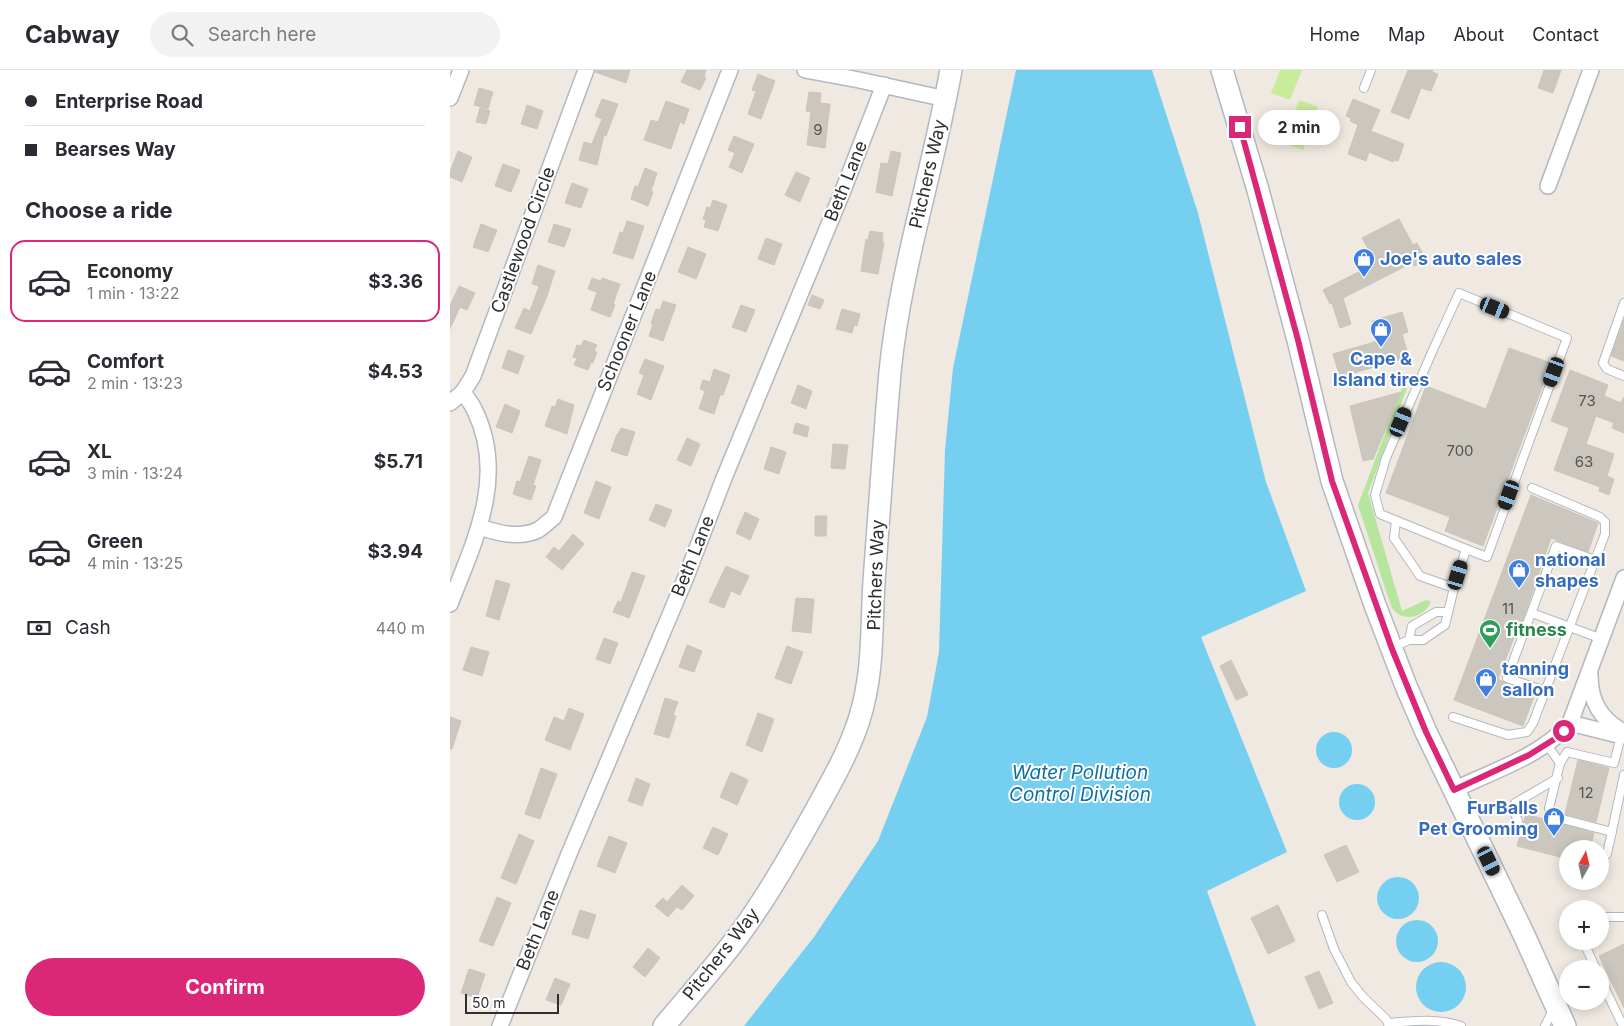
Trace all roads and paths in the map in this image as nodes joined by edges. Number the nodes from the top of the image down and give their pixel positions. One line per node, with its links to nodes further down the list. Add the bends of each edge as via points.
1 (461, 70): 11 (street)
2 (586, 70): 16 (street, Castlewood Circle, via 472,376)
3 (730, 70): 20 (street, Schooner Lane, via 554,517 538,530 520,535)
4 (805, 70): 9 (street)
5 (951, 70): 12 (main road, Pitchers Way)
6 (1222, 70): 30 (main road, via 1258,190 1332,481)
7 (1371, 70): 10 (lane)
8 (1591, 70): 13 (street)
9 (884, 85): 12 (street); 52 (street, Beth Lane, via 686,577)
10 (1364, 88)
11 (450, 98)
12 (946, 99): 53 (main road, Pitchers Way, via 903,289 891,370 878,507 873,649 860,719 830,785 765,897 734,942)
13 (1548, 186)
14 (1624, 302): 15 (lane, via 1603,363 1607,369)
15 (1624, 376)
16 (463, 392): 17 (street, Castlewood Circle); 20 (street, via 476,412 487,450 488,486)
17 (450, 403)
18 (1532, 488): 22 (lane, via 1605,522 1605,534)
19 (1396, 521): 21 (lane); 21 (lane, via 1380,514 1375,495 1386,458 1459,294 1567,338 1487,556); 24 (lane, via 1394,538 1420,576)
20 (479, 527): 25 (street)
21 (1466, 549): 24 (lane)
22 (1595, 560): 27 (lane, via 1556,546); 28 (lane)
23 (1624, 578): 29 (street)
24 (1454, 588): 26 (lane)
25 (450, 604)
26 (1448, 612): 30 (lane, via 1436,612 1412,626); 30 (lane, via 1445,625 1423,640)
27 (1532, 613): 28 (lane); 32 (lane, via 1507,678)
28 (1570, 627): 29 (lane); 32 (lane)
29 (1602, 639): 31 (street)
30 (1400, 644): 42 (main road, via 1426,732)
31 (1590, 671): 34 (street); 35 (street, via 1595,706)
32 (1545, 691): 33 (lane, via 1527,732 1508,735)
33 (1453, 717)
34 (1570, 724): 35 (street); 36 (street)
35 (1623, 735): 38 (lane)
36 (1547, 745): 37 (lane); 42 (street)
37 (1560, 763): 38 (lane, via 1566,752); 41 (lane)
38 (1614, 763): 39 (lane)
39 (1624, 765)
40 (1624, 775): 44 (lane)
41 (1558, 778): 43 (lane, via 1515,804 1513,809); 44 (lane, via 1549,808 1551,816)
42 (1454, 790): 50 (main road)
43 (1518, 821)
44 (1612, 832): 45 (lane)
45 (1609, 845)
46 (1322, 915): 51 (lane, via 1351,982)
47 (1609, 916): 48 (lane)
48 (1624, 917)
49 (1609, 997): 57 (lane)
50 (1555, 1006): 55 (lane); 56 (main road)
51 (1389, 1025): 54 (lane, via 1425,1020)
52 (500, 1026)
53 (664, 1026)
54 (1461, 1026)
55 (1545, 1026)
56 (1564, 1026)
57 (1623, 1026)

